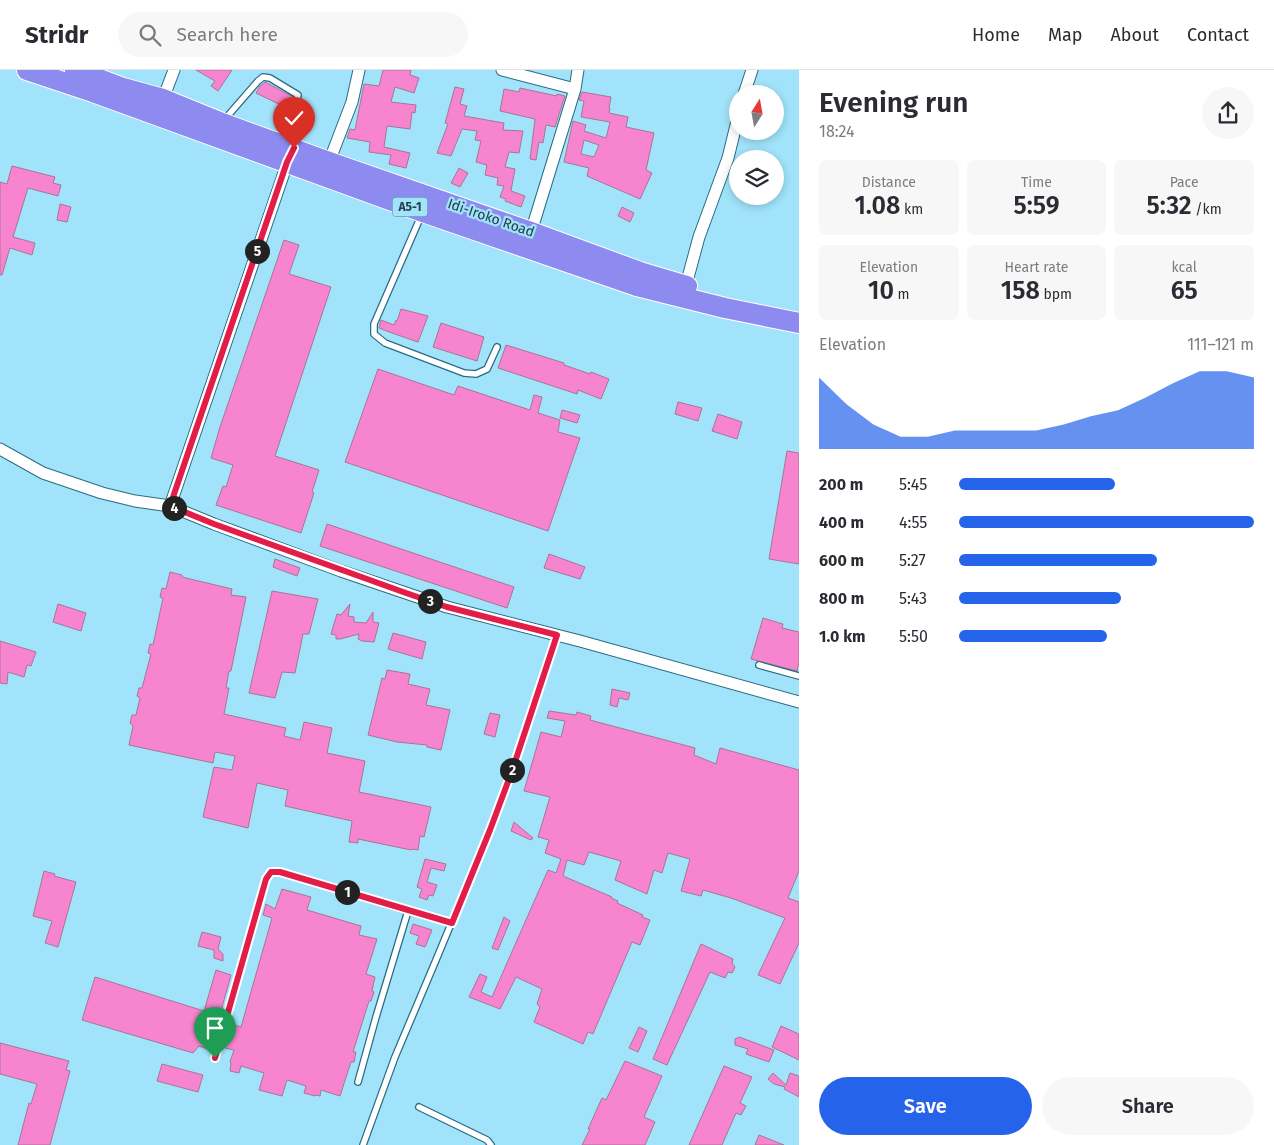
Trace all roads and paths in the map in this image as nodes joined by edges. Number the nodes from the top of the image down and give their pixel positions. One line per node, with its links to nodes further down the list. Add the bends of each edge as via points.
1 (27, 70): 13 (highway, A5-1)
2 (75, 70): 10 (highway, Idi-Iroko Road / A5-1)
3 (174, 70): 10 (street)
4 (359, 70): 14 (street, via 352,102)
5 (502, 70): 9 (street)
6 (578, 70): 9 (street)
7 (752, 70): 8 (street)
8 (747, 85)
9 (575, 89): 16 (street)
10 (162, 99): 11 (highway, Idi-Iroko Road / A5-1)
11 (222, 123): 13 (highway, Idi-Iroko Road / A5-1); 13 (lane, via 258,81 270,78 298,95)
12 (732, 140): 17 (street)
13 (289, 152): 14 (highway, Idi-Iroko Road / A5-1); 15 (highway, A5-1); 22 (street)
14 (329, 162): 16 (highway, Idi-Iroko Road / A5-1)
15 (423, 212): 19 (highway, A5-1, via 636,286); 20 (lane, via 374,324 374,334 385,344 464,373 476,374 487,369)
16 (531, 232): 17 (highway, Idi-Iroko Road / A5-1, via 640,272)
17 (686, 285): 18 (highway, Idi-Iroko Road / A5-1)
18 (799, 310)
19 (799, 323)
20 (497, 347)
21 (0, 449): 22 (street, via 43,473 102,493)
22 (170, 506): 23 (street, via 447,607)
23 (557, 635): 26 (street); 28 (lane, via 512,771)
24 (759, 665): 25 (lane)
25 (799, 676)
26 (799, 702)
27 (408, 911): 28 (lane); 29 (lane, via 271,872 266,879); 30 (lane)
28 (452, 923): 32 (lane, via 394,1057)
29 (215, 1058)
30 (358, 1082)
31 (419, 1107): 33 (lane, via 487,1140)
32 (364, 1145)
33 (491, 1145)

